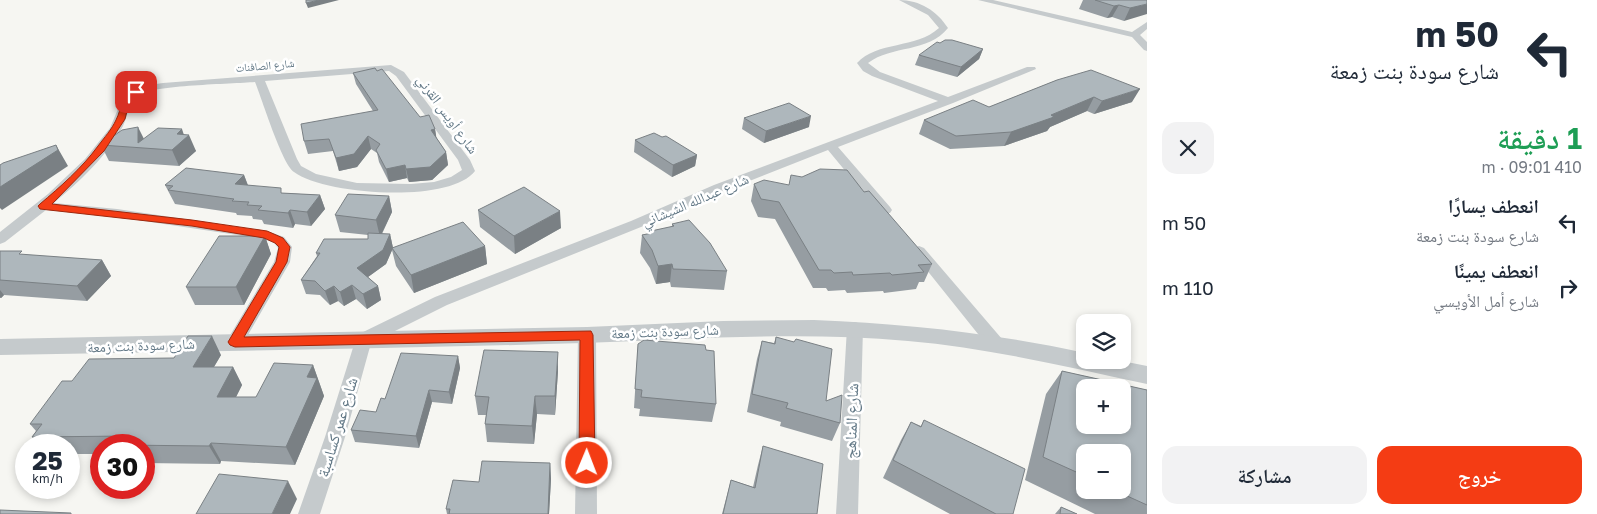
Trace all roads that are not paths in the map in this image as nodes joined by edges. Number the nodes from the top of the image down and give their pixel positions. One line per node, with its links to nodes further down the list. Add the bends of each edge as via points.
1 (903, 0): 9 (street, via 934,15 944,28 933,38 862,63 876,74)
2 (982, 0): 4 (street)
3 (1147, 25): 4 (street)
4 (1135, 35): 5 (street)
5 (1147, 48)
6 (1032, 69): 9 (street, شارع عبدالله الشيشاني)
7 (396, 70): 8 (street, شارع الصافنات, via 384,68); 8 (street, شارع أويس القرني, via 464,160 469,171 463,178 428,187 386,189 346,185 309,175 290,159)
8 (259, 78): 11 (street, شارع الصافنات, via 174,85 136,92 125,103 121,119 101,150)
9 (949, 101): 10 (street, شارع عبدالله الشيشاني)
10 (832, 146): 12 (street); 17 (street, شارع عبدالله الشيشاني, via 719,188 459,294)
11 (43, 206): 14 (street); 18 (street, via 192,223 267,235 279,240 285,247 282,262)
12 (895, 222)
13 (908, 237): 19 (street)
14 (0, 239)
15 (855, 328): 16 (street, شارع سودة بنت زمعة, via 684,328); 19 (street, شارع سودة بنت زمعة); 24 (street, شارع المناهج)
16 (587, 335): 17 (street, شارع سودة بنت زمعة); 23 (street)
17 (363, 339): 18 (street, شارع سودة بنت زمعة); 22 (street, شارع عمر كساسبة)
18 (235, 342): 20 (street, شارع سودة بنت زمعة)
19 (996, 344): 21 (street, شارع سودة بنت زمعة)
20 (0, 347)
21 (1147, 375)
22 (309, 514)
23 (586, 514)
24 (847, 514)

